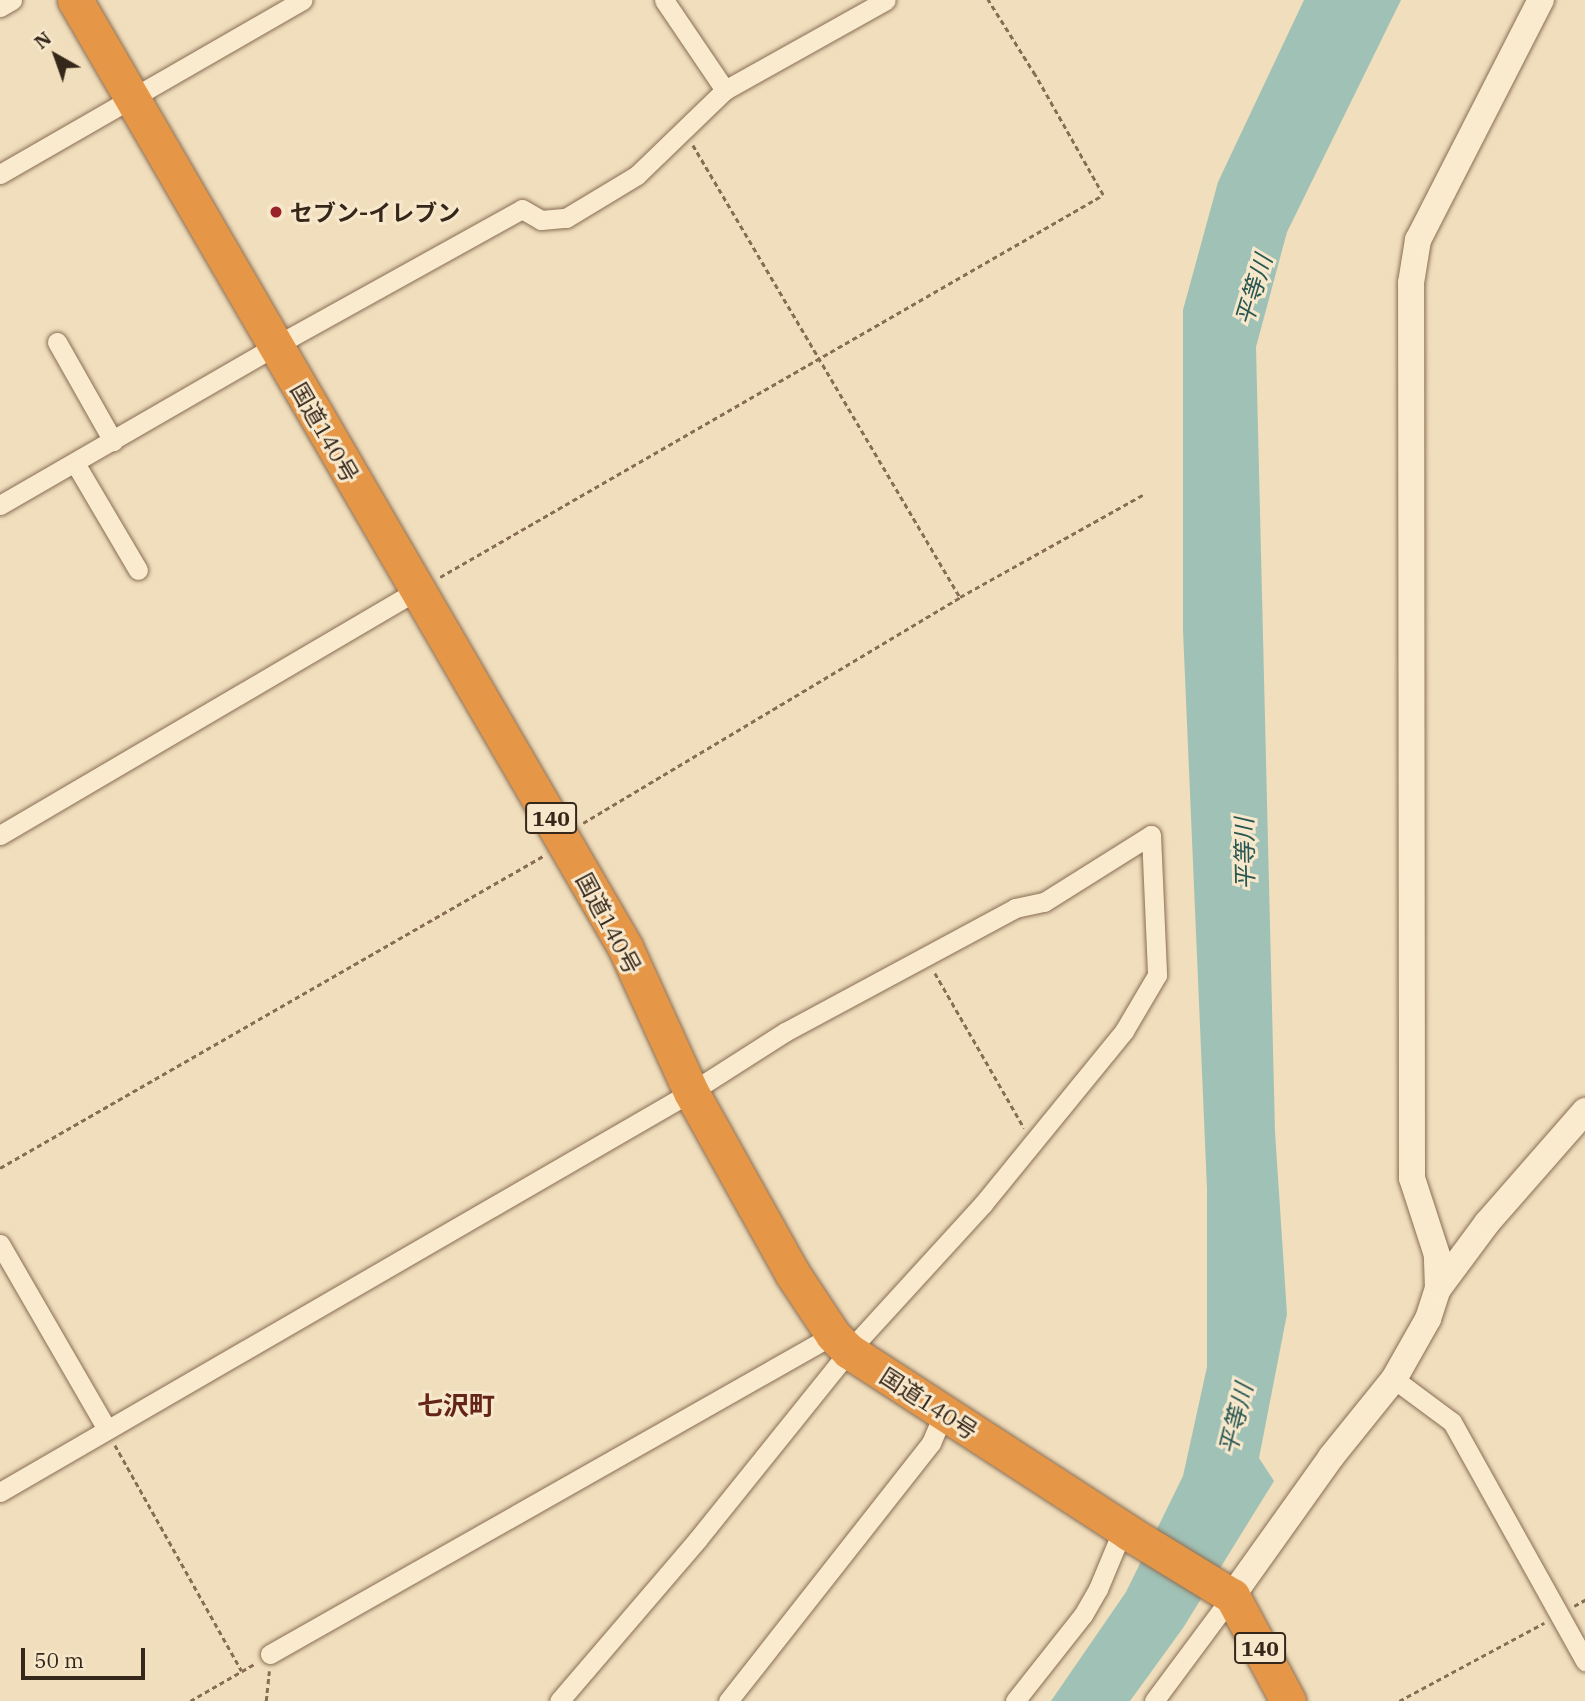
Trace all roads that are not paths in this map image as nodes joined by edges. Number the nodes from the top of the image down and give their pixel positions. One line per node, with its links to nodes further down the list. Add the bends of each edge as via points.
1 (12, 0): 7 (street)
2 (75, 0): 9 (highway, 国道140号 / 140)
3 (303, 0): 9 (street)
4 (664, 0): 8 (street)
5 (887, 0): 8 (street)
6 (1541, 0): 22 (street, via 1418,240 1411,283 1412,1178 1437,1255)
7 (0, 7)
8 (725, 90): 12 (street, via 636,175 566,218 541,220 522,209)
9 (131, 99): 10 (street); 12 (highway, 国道140号 / 140)
10 (0, 174)
11 (57, 342): 13 (street)
12 (275, 346): 13 (street); 17 (highway, 国道140号 / 140)
13 (114, 441): 14 (street)
14 (75, 463): 15 (street); 16 (street)
15 (0, 505)
16 (138, 570)
17 (416, 591): 18 (street); 19 (highway, 国道140号 / 140, via 625,947)
18 (0, 835)
19 (691, 1092): 23 (highway, 国道140号 / 140, via 792,1273); 23 (street, via 785,1032 1015,908 1044,902 1151,835 1157,975 1124,1031 983,1204); 26 (street)
20 (1585, 1111): 22 (street, via 1487,1223)
21 (0, 1244): 26 (street)
22 (1438, 1289): 24 (street, via 1428,1319)
23 (841, 1343): 25 (highway, 国道140号 / 140); 30 (street); 32 (street, via 698,1539)
24 (1394, 1379): 29 (street); 31 (street, via 1452,1422)
25 (944, 1412): 28 (highway, 国道140号 / 140); 33 (street, via 931,1443)
26 (107, 1429): 27 (street)
27 (0, 1492)
28 (1126, 1531): 29 (highway, 国道140号 / 140); 34 (street, via 1083,1615)
29 (1228, 1594): 35 (street); 36 (highway, 140)
30 (270, 1654)
31 (1585, 1661)
32 (559, 1701)
33 (729, 1701)
34 (1015, 1701)
35 (1154, 1701)
36 (1288, 1701)

